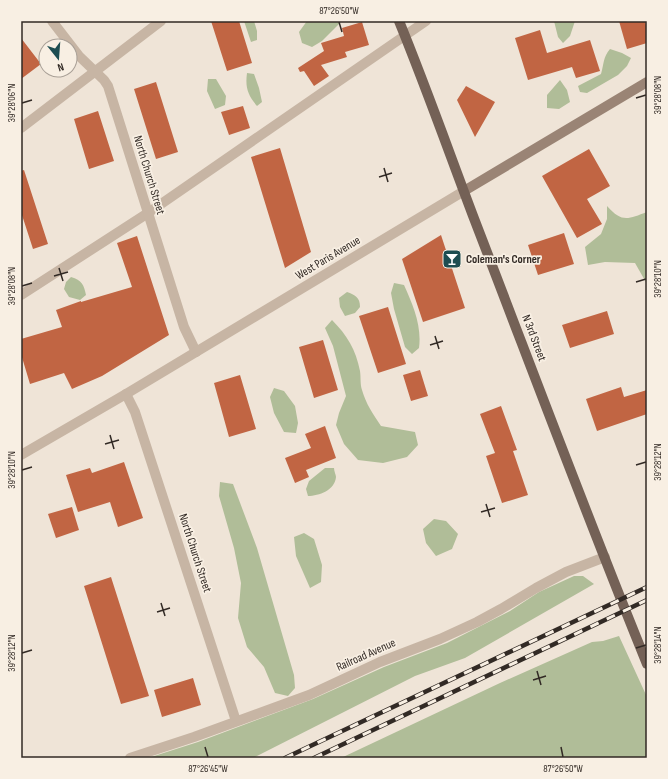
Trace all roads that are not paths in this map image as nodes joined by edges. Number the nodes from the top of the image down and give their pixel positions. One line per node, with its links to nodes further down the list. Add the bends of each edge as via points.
1 (52, 21): 6 (street, North Church Street)
2 (161, 21): 6 (street)
3 (399, 21): 5 (main road, N 3rd Street)
4 (426, 21): 5 (street)
5 (405, 36): 9 (main road, N 3rd Street); 10 (street)
6 (95, 72): 8 (street); 10 (street, North Church Street, via 108,86)
7 (647, 82): 9 (main road, West Paris Avenue)
8 (21, 128)
9 (464, 191): 12 (street, West Paris Avenue); 15 (main road, N 3rd Street)
10 (148, 213): 11 (street); 12 (street, North Church Street, via 184,327)
11 (21, 295)
12 (196, 352): 13 (street, West Paris Avenue)
13 (126, 394): 14 (street, West Paris Avenue); 17 (street, North Church Street, via 135,412)
14 (21, 455)
15 (605, 557): 16 (main road, N 3rd Street); 17 (street, Railroad Avenue, via 566,572 501,609 440,638 309,695)
16 (647, 664)
17 (236, 721): 18 (street, Railroad Avenue)
18 (130, 758)

